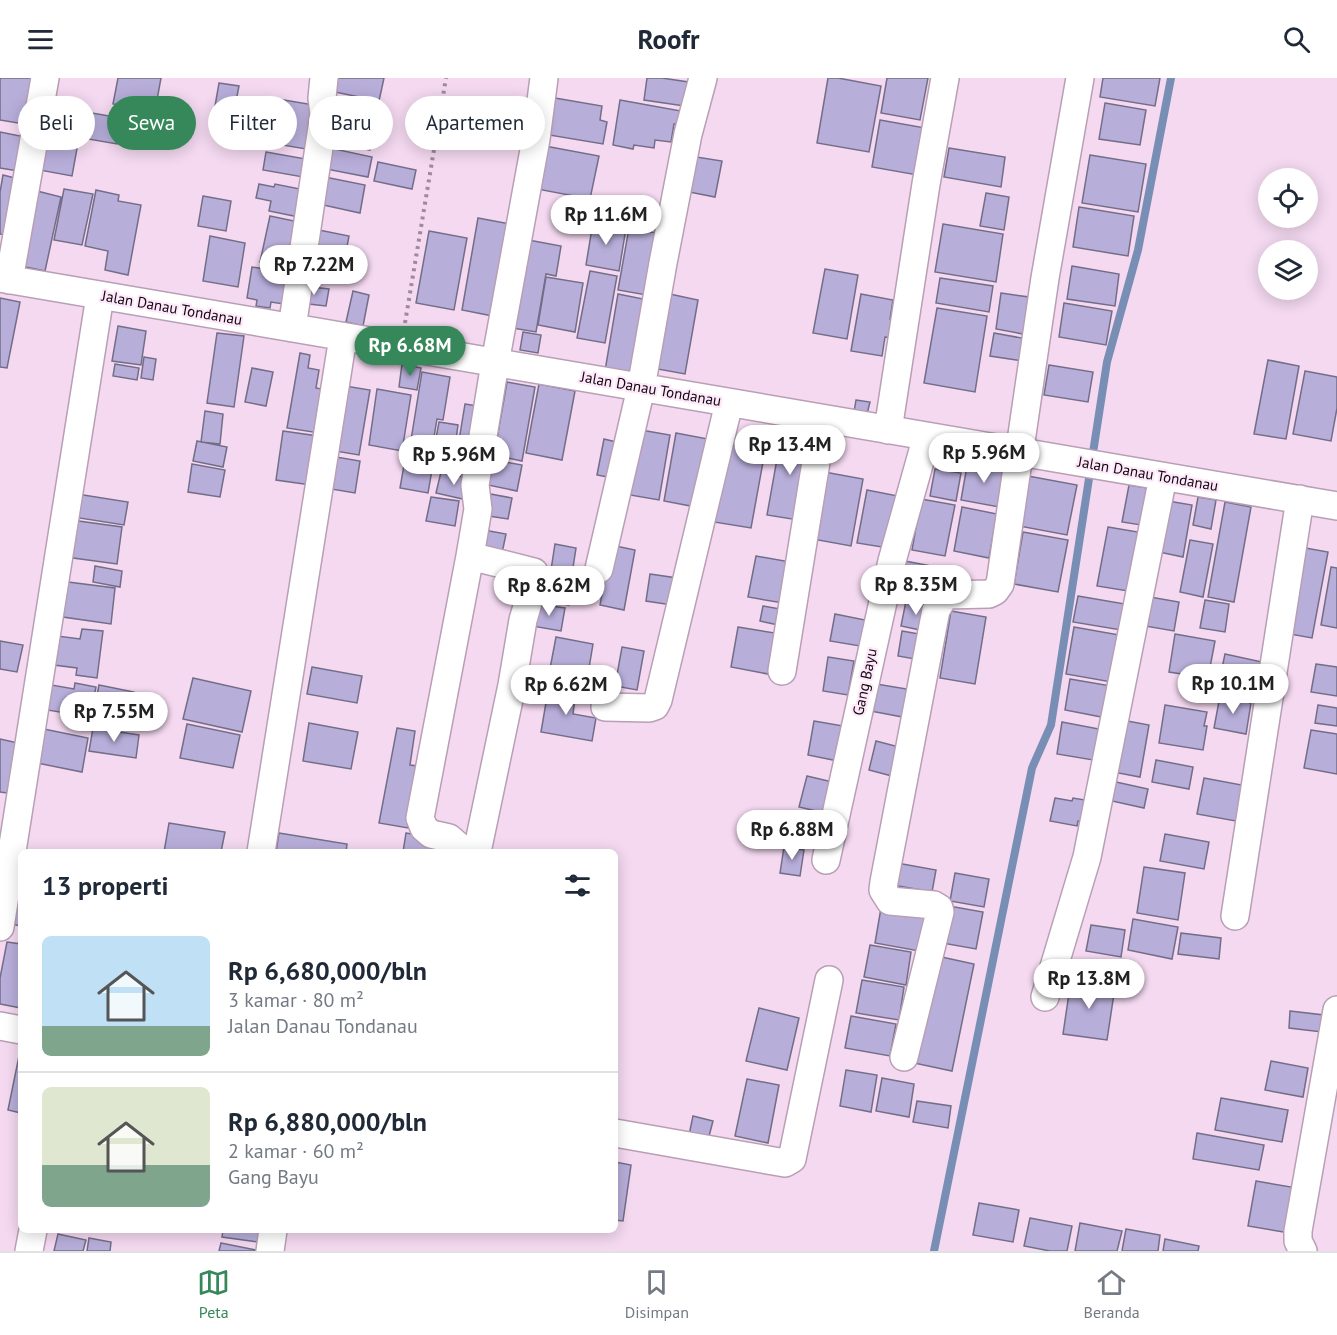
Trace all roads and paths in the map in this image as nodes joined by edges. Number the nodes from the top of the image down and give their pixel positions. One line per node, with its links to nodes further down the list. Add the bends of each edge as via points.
1 (45, 78): 8 (street)
2 (324, 78): 10 (street, via 324,114)
3 (446, 78): 12 (path)
4 (544, 78): 13 (street)
5 (703, 78): 14 (street, via 687,134)
6 (945, 78): 17 (street)
7 (1080, 78): 19 (street)
8 (5, 279): 9 (street, Jalan Danau Tondanau)
9 (100, 296): 10 (street, Jalan Danau Tondanau); 32 (street)
10 (292, 328): 11 (street, Jalan Danau Tondanau)
11 (343, 337): 12 (street, Jalan Danau Tondanau); 27 (street)
12 (401, 346): 13 (street, Jalan Danau Tondanau)
13 (495, 363): 14 (street, Jalan Danau Tondanau); 23 (street, via 475,485 478,508)
14 (641, 388): 15 (street, Jalan Danau Tondanau); 24 (street)
15 (729, 403): 16 (street, Jalan Danau Tondanau); 26 (street, via 658,700 649,708)
16 (823, 419): 17 (street, Jalan Danau Tondanau); 25 (street)
17 (888, 430): 18 (street, Jalan Danau Tondanau)
18 (927, 436): 19 (street, Jalan Danau Tondanau); 30 (street, Gang Bayu, via 892,561)
19 (1020, 452): 20 (street, Jalan Danau Tondanau); 38 (street, via 1000,584 989,594 945,595 936,610 884,882 890,901 934,905 940,912)
20 (1163, 477): 21 (street, Jalan Danau Tondanau); 34 (street, via 1087,857)
21 (1300, 499): 22 (street, Jalan Danau Tondanau); 31 (street)
22 (1337, 506)
23 (470, 556): 28 (street, via 420,818 431,834 449,838); 29 (street, via 534,572)
24 (599, 569)
25 (782, 671)
26 (605, 707)
27 (261, 849)
28 (459, 849)
29 (478, 849)
30 (826, 860)
31 (1235, 916)
32 (0, 927)
33 (829, 980): 39 (street, via 792,1159 785,1163)
34 (1045, 997)
35 (1337, 1010): 44 (street, via 1298,1231)
36 (0, 1026): 37 (street)
37 (18, 1029)
38 (904, 1057)
39 (618, 1134)
40 (32, 1233): 42 (street)
41 (273, 1233): 43 (street)
42 (29, 1251)
43 (270, 1251)
44 (1303, 1251)

